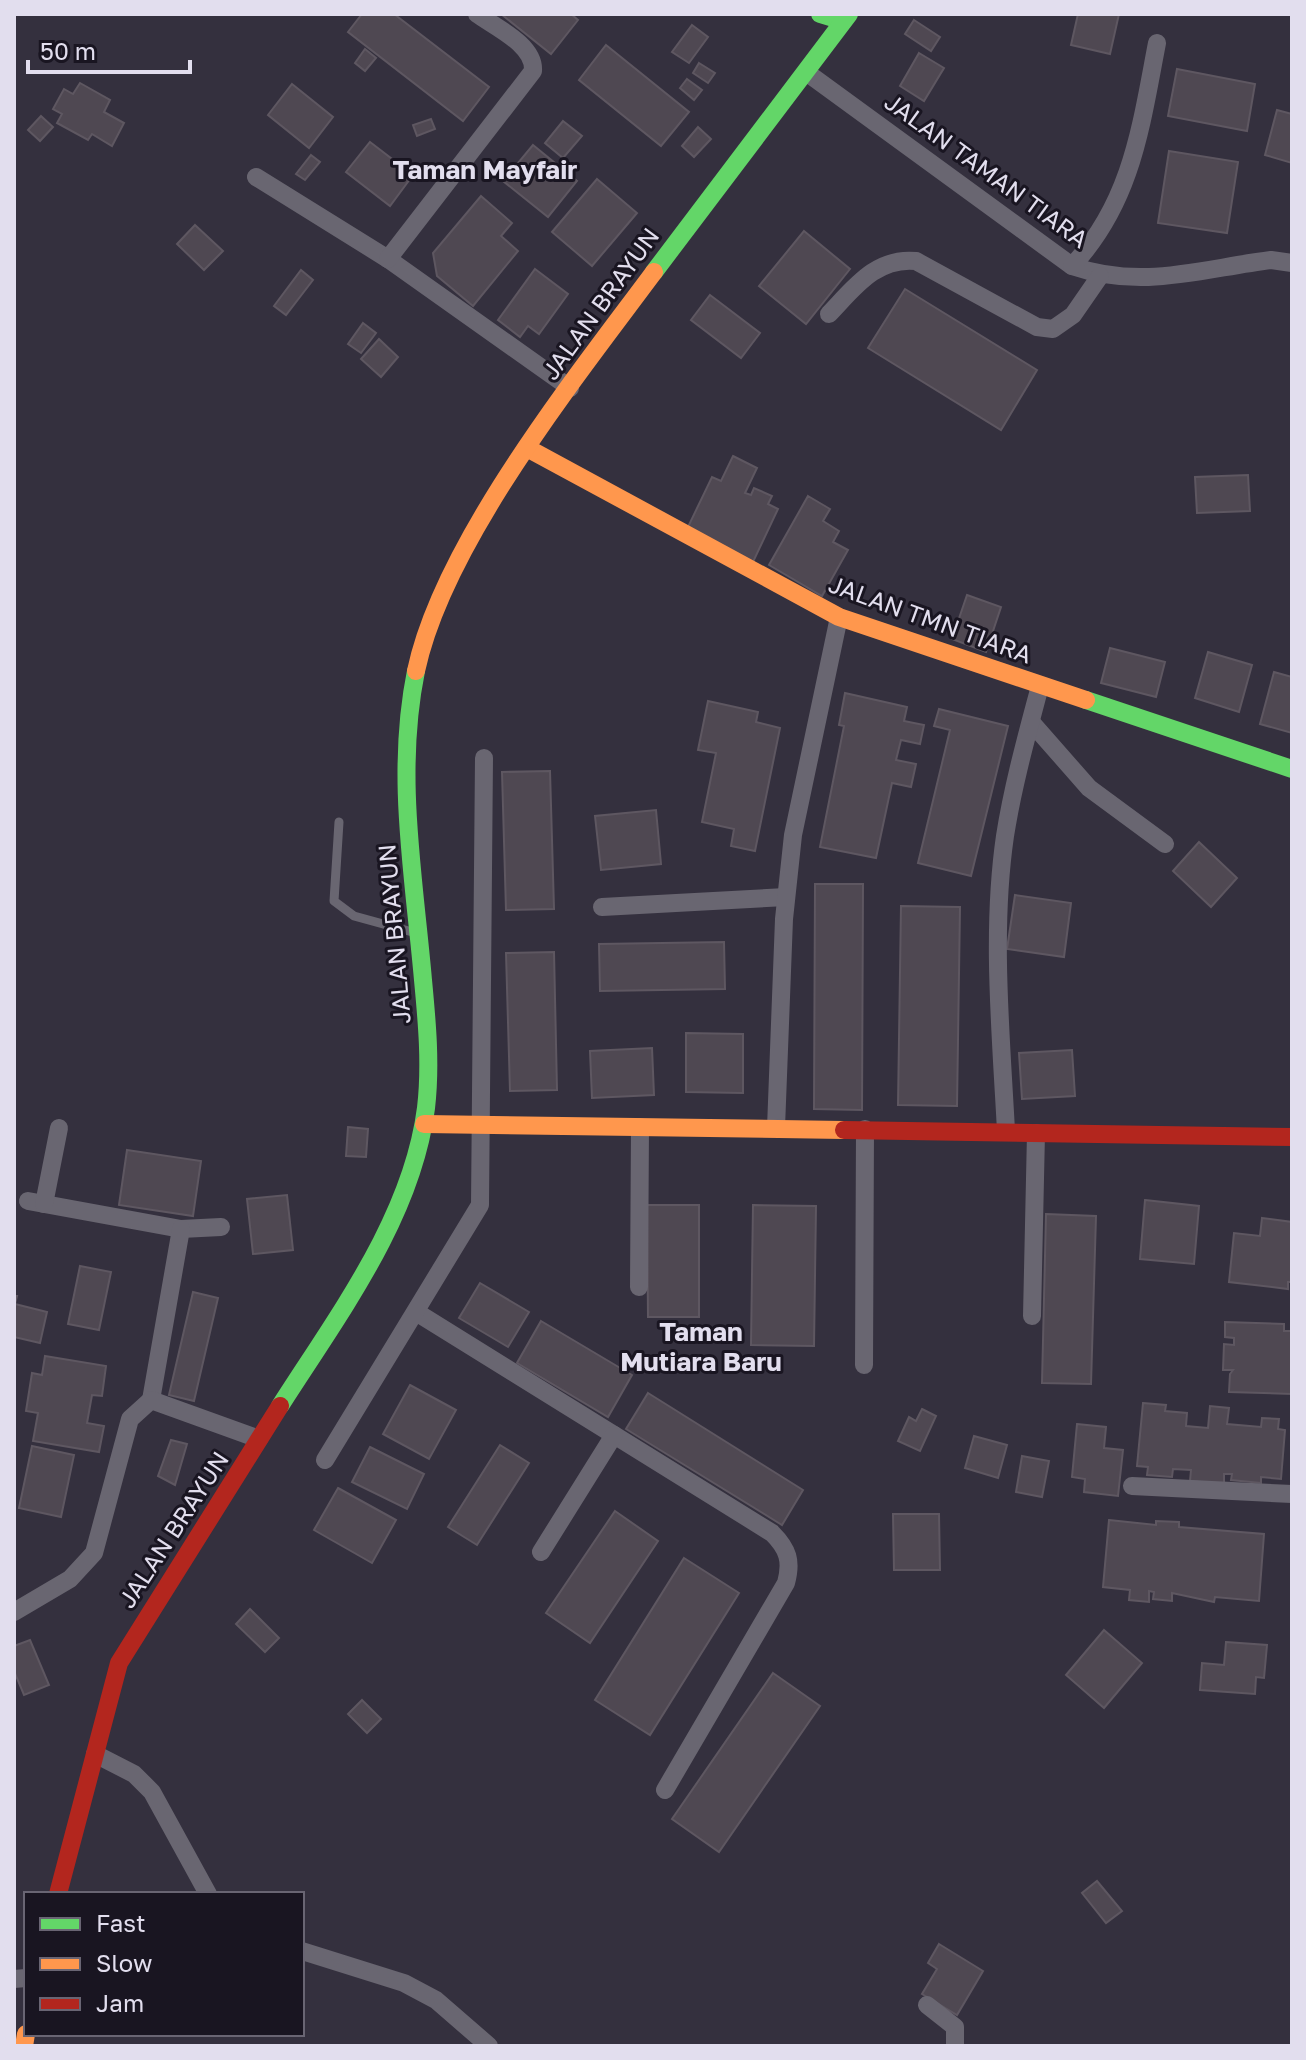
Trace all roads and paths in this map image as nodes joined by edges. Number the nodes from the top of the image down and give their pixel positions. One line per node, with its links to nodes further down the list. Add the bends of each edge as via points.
1 (477, 14): 7 (street, via 531,55 533,71)
2 (820, 14): 3 (main road)
3 (846, 18): 5 (main road, JALAN BRAYUN)
4 (1157, 43): 9 (street, via 1140,127 1113,213)
5 (806, 72): 9 (street, JALAN TAMAN TIARA); 12 (main road, JALAN BRAYUN)
6 (256, 177): 7 (street)
7 (388, 259): 12 (street)
8 (1292, 263): 10 (street, JALAN TAMAN TIARA, via 1271,260 1130,280)
9 (1072, 266): 10 (street, JALAN TAMAN TIARA)
10 (1100, 276): 11 (street, via 1073,315 1053,329 1037,327 916,261 905,260 870,271)
11 (829, 314)
12 (570, 388): 13 (main road, JALAN BRAYUN)
13 (527, 448): 14 (main road, JALAN TMN TIARA); 23 (main road, JALAN BRAYUN, via 453,575 431,624 408,710 407,795)
14 (839, 617): 15 (main road, JALAN TMN TIARA); 21 (street, via 793,835)
15 (1040, 686): 16 (street); 18 (main road, JALAN TMN TIARA)
16 (1031, 722): 20 (street, via 1089,788); 30 (street, via 1005,838 1000,900)
17 (484, 758): 25 (street)
18 (1292, 769)
19 (339, 822): 23 (lane, via 334,901 354,916)
20 (1165, 844)
21 (786, 897): 22 (street); 28 (street)
22 (602, 907)
23 (420, 934): 24 (main road, JALAN BRAYUN, via 428,1032)
24 (424, 1124): 25 (main road); 41 (main road, JALAN BRAYUN, via 386,1232)
25 (481, 1125): 26 (main road); 36 (street, via 480,1205)
26 (640, 1127): 28 (main road); 35 (street)
27 (59, 1128): 34 (street, via 36,1202)
28 (776, 1128): 29 (main road)
29 (865, 1129): 30 (main road); 38 (street)
30 (1006, 1131): 31 (main road)
31 (1036, 1133): 32 (main road); 37 (street)
32 (1292, 1137)
33 (221, 1227): 34 (street)
34 (181, 1229): 39 (street)
35 (639, 1287)
36 (416, 1312): 40 (street); 42 (street)
37 (1032, 1316)
38 (864, 1365)
39 (151, 1400): 41 (street); 46 (street, via 130,1419 94,1553 70,1579)
40 (614, 1435): 45 (street); 48 (street, via 772,1533 789,1558 786,1583)
41 (259, 1439): 47 (main road, JALAN BRAYUN, via 119,1663)
42 (325, 1460)
43 (1132, 1486): 44 (street)
44 (1292, 1494)
45 (541, 1552)
46 (14, 1612)
47 (95, 1754): 49 (main road, JALAN BRAYUN); 50 (street, via 134,1774 152,1792)
48 (665, 1790)
49 (59, 1892)
50 (207, 1892)
51 (304, 1952): 53 (street, via 404,1983 436,2000)
52 (927, 2005): 54 (street, via 955,2027)
53 (489, 2046)
54 (955, 2046)

